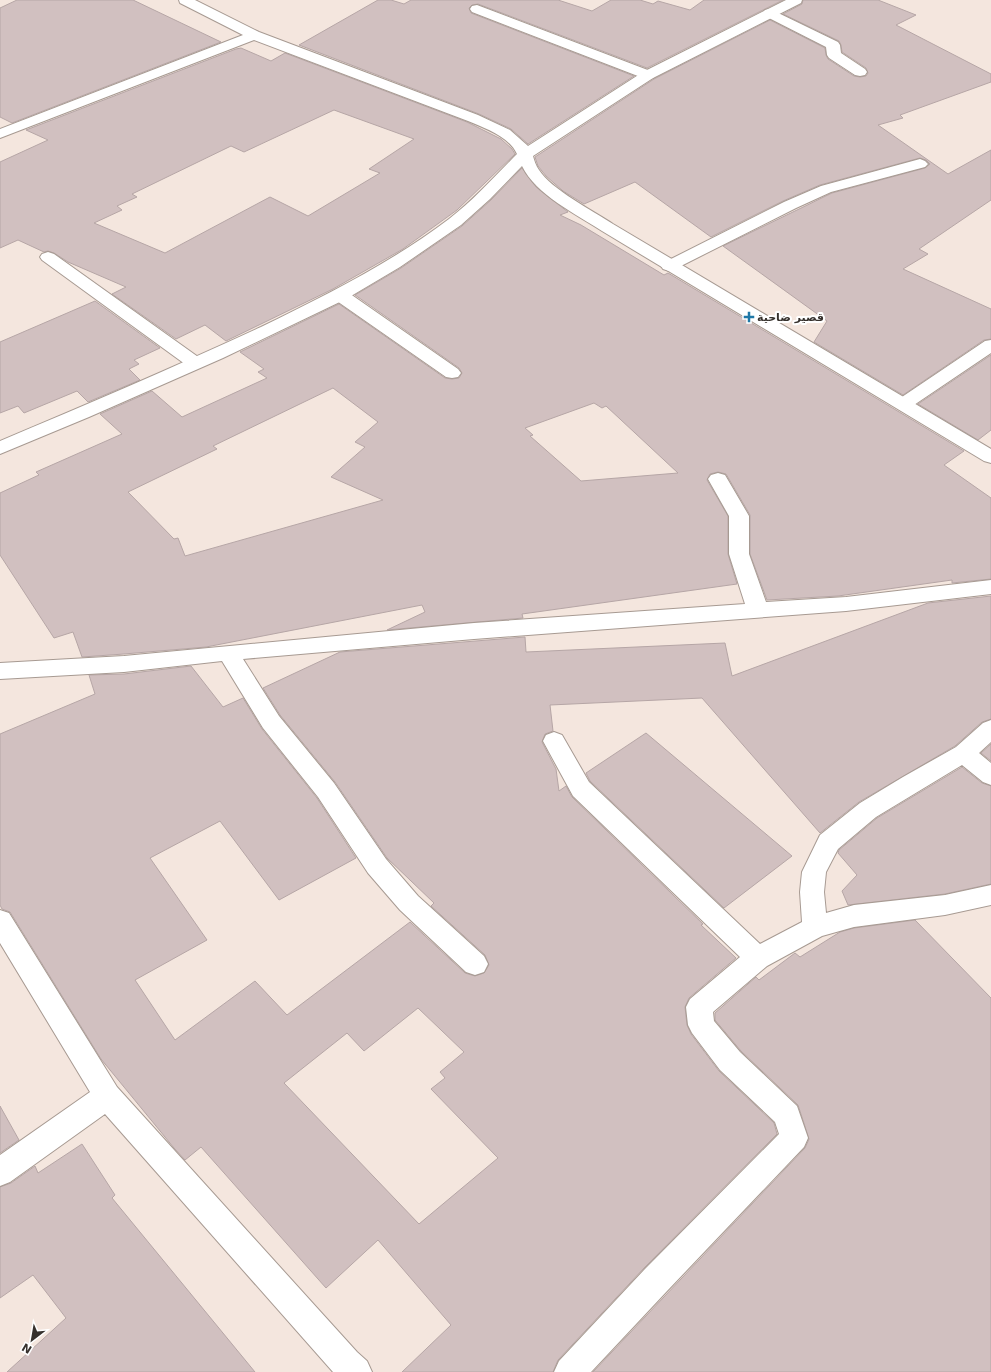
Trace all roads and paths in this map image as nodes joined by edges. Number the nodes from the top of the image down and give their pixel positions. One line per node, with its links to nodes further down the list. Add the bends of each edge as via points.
1 (185, 0): 5 (street)
2 (796, 0): 4 (street)
3 (477, 9): 7 (street)
4 (770, 13): 6 (street, via 833,45 834,54); 7 (street)
5 (254, 36): 8 (street); 9 (street, via 473,118 515,141)
6 (860, 72)
7 (648, 75): 9 (street)
8 (0, 134)
9 (525, 154): 12 (street, via 529,167 538,180 554,193); 13 (street, via 485,196 455,222 394,264)
10 (920, 164): 12 (street, via 826,189)
11 (48, 258): 15 (street)
12 (669, 266): 17 (street)
13 (340, 295): 15 (street); 16 (street)
14 (991, 344): 17 (street)
15 (195, 363): 18 (street)
16 (452, 373)
17 (905, 403): 19 (street)
18 (0, 448)
19 (991, 457)
20 (718, 479): 22 (street, via 739,516 739,554)
21 (991, 587): 22 (street, via 846,604)
22 (758, 611): 23 (street, via 474,631)
23 (228, 653): 24 (street, via 124,664); 33 (street, via 271,722 326,790 377,866 409,903)
24 (0, 671)
25 (991, 729): 27 (street)
26 (554, 741): 32 (street, via 581,789)
27 (964, 753): 28 (street); 31 (street, via 868,810 829,842 814,872 812,892)
28 (991, 776)
29 (991, 895): 31 (street, via 945,905 854,916)
30 (0, 921): 34 (street)
31 (815, 927): 32 (street)
32 (758, 958): 37 (street, via 699,1007 701,1024 730,1061 787,1115 794,1138)
33 (475, 964)
34 (107, 1096): 35 (street); 36 (street)
35 (0, 1172)
36 (346, 1369)
37 (570, 1372)

